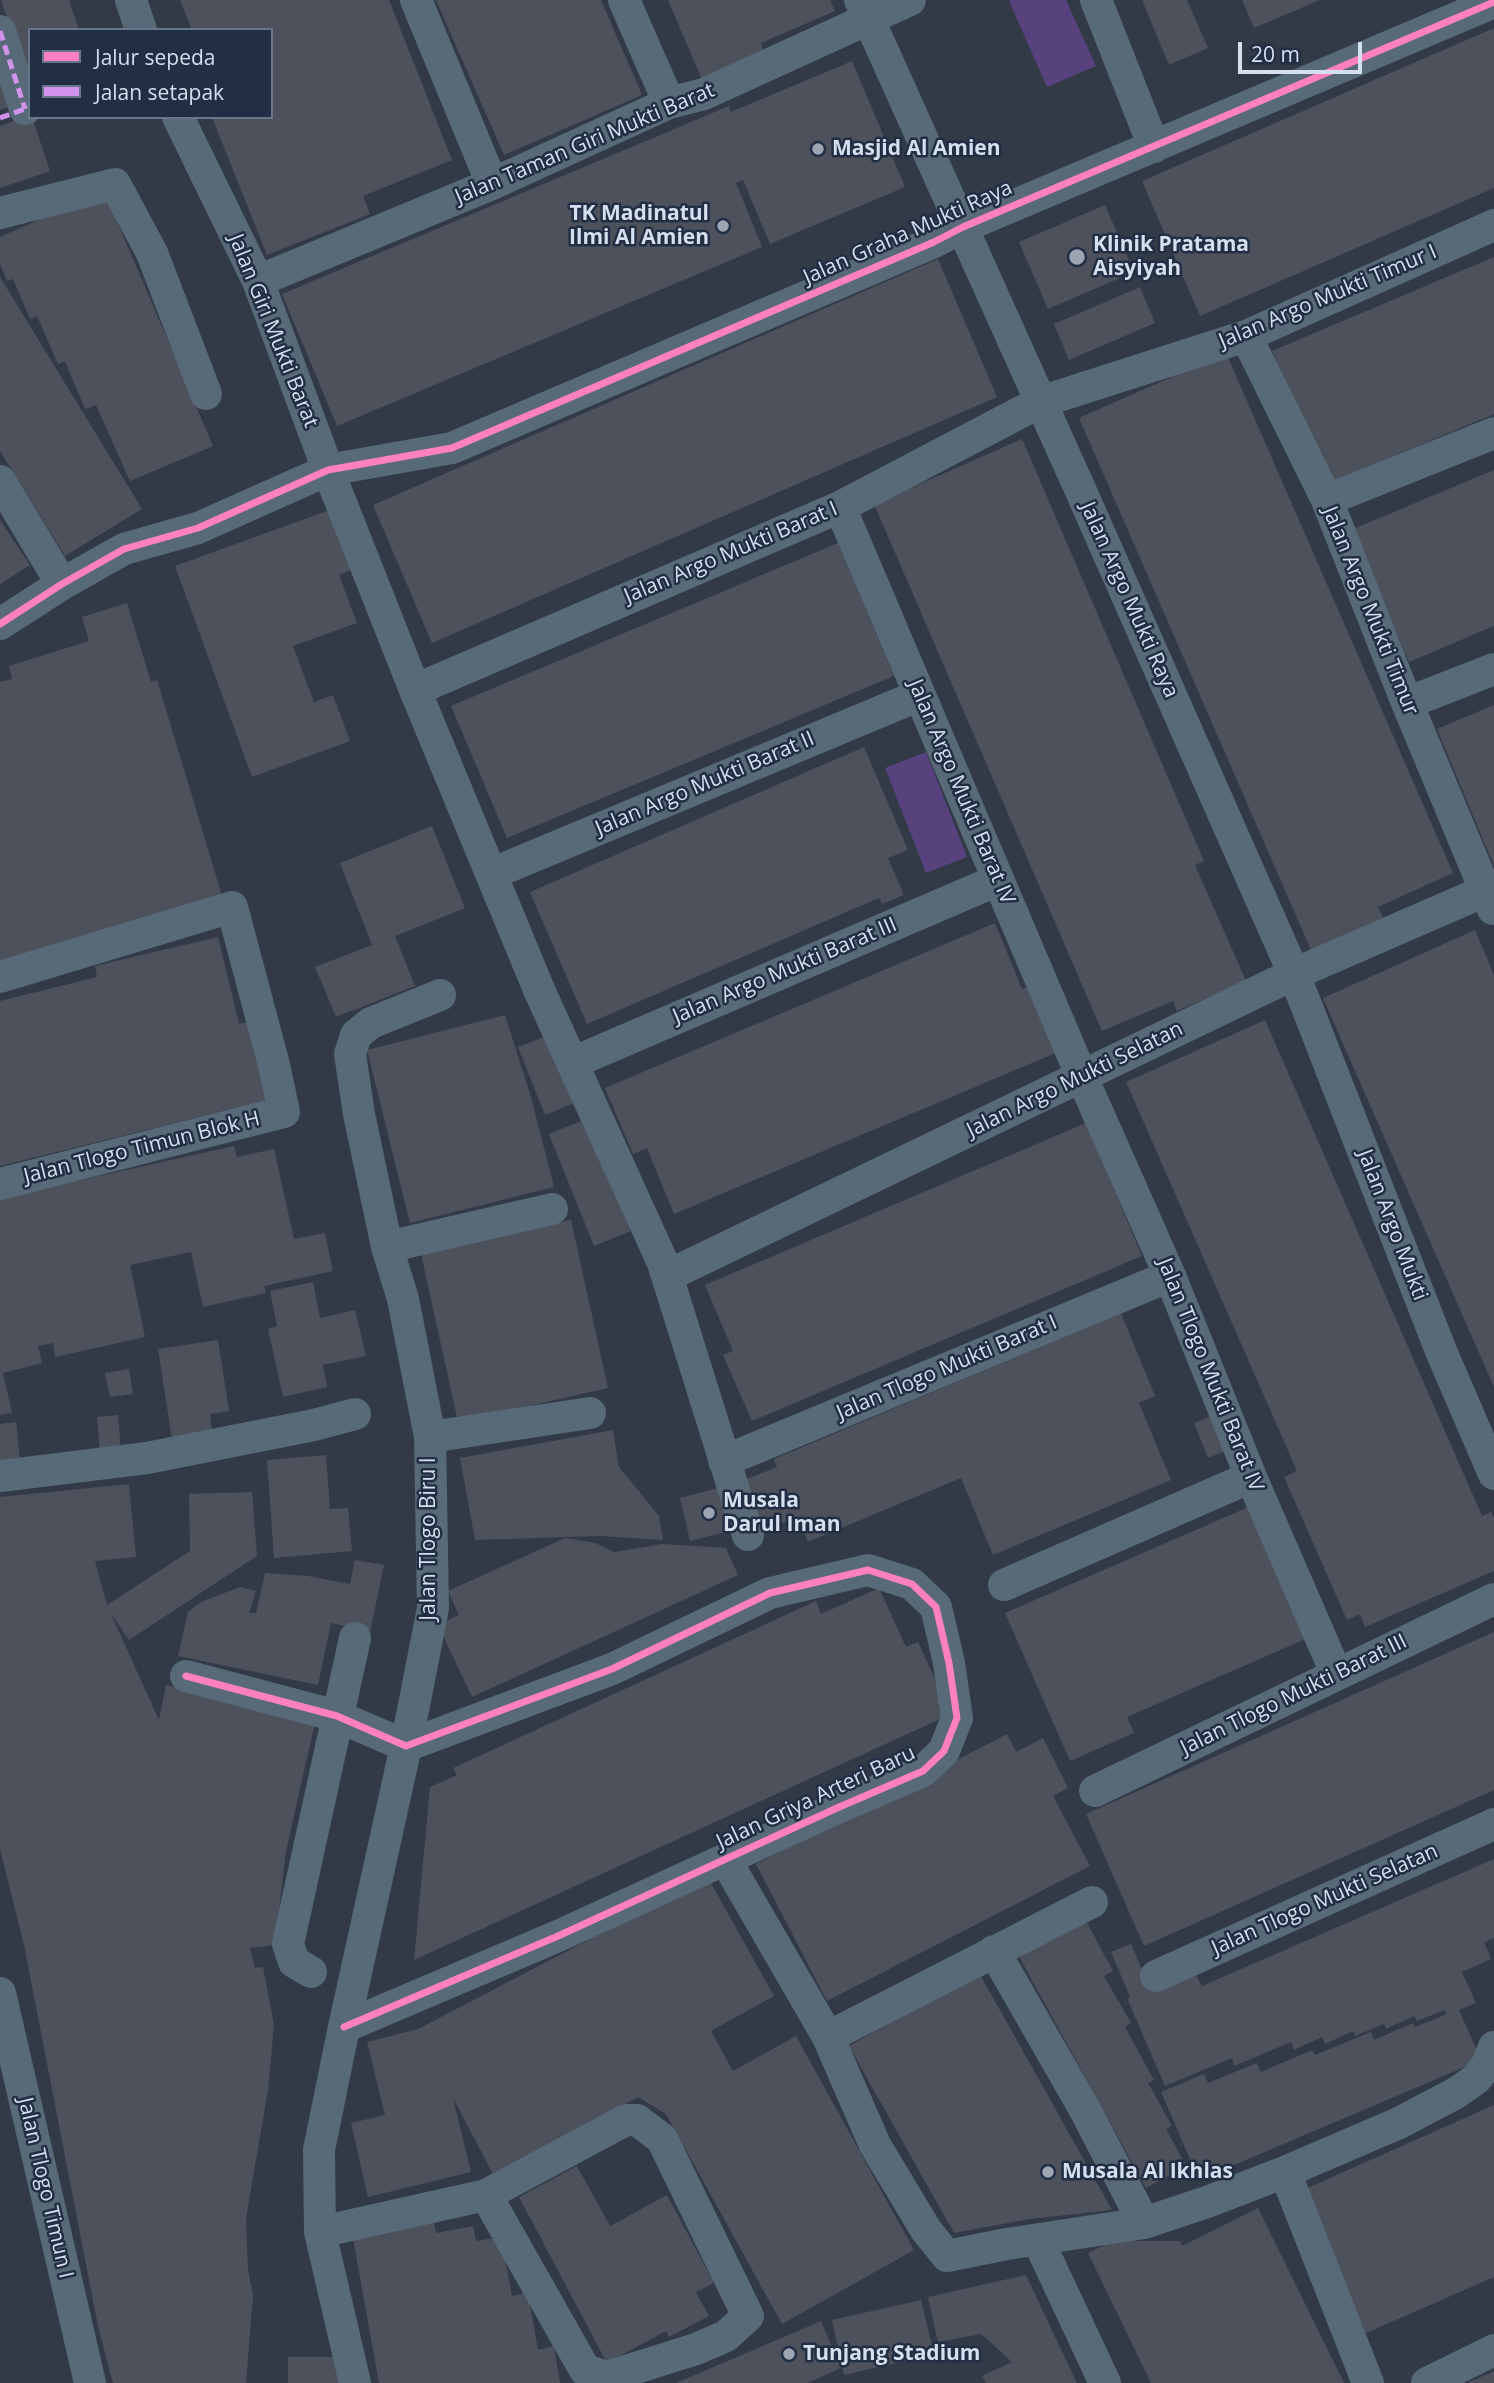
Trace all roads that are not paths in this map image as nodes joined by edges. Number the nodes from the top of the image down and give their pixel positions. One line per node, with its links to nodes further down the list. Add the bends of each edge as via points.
1 (131, 0): 8 (street)
2 (416, 0): 14 (street)
3 (624, 0): 10 (street)
4 (910, 0): 7 (street, Jalan Taman Giri Mukti Barat)
5 (1096, 0): 13 (street)
6 (1494, 2): 13 (street, Jalan Graha Mukti Raya)
7 (864, 9): 10 (street, Jalan Taman Giri Mukti Barat, via 704,94); 17 (street, Jalan Argo Mukti Raya)
8 (140, 28)
9 (0, 32): 11 (street)
10 (669, 103): 14 (street, Jalan Taman Giri Mukti Barat)
11 (18, 112)
12 (179, 119): 18 (street, Jalan Giri Mukti Barat)
13 (1154, 147): 17 (street, Jalan Graha Mukti Raya)
14 (492, 184): 18 (street, Jalan Taman Giri Mukti Barat)
15 (0, 213): 20 (street, via 115,184 152,253)
16 (1494, 225): 19 (street, Jalan Argo Mukti Timur I)
17 (963, 227): 21 (street, Jalan Argo Mukti Raya); 23 (street, Jalan Graha Mukti Raya, via 452,448)
18 (258, 281): 23 (street, Jalan Giri Mukti Barat)
19 (1245, 336): 21 (street, Jalan Argo Mukti Timur I); 25 (street, Jalan Argo Mukti Timur)
20 (206, 394)
21 (1040, 402): 26 (street, Jalan Argo Mukti Barat I); 36 (street, Jalan Argo Mukti Raya)
22 (1494, 433): 25 (street)
23 (328, 470): 27 (street, Jalan Graha Mukti Raya, via 198,528 124,548); 30 (street, Jalan Giri Mukti Barat)
24 (0, 481): 27 (street)
25 (1326, 500): 32 (street, Jalan Argo Mukti Timur)
26 (840, 507): 30 (street, Jalan Argo Mukti Barat I); 31 (street, Jalan Argo Mukti Barat IV)
27 (62, 584): 28 (street, Jalan Graha Mukti Raya)
28 (0, 624)
29 (1494, 669): 32 (street)
30 (415, 690): 33 (street, Jalan Giri Mukti Barat)
31 (920, 695): 33 (street, Jalan Argo Mukti Barat II); 34 (street, Jalan Argo Mukti Barat IV)
32 (1406, 703): 35 (street, Jalan Argo Mukti Timur)
33 (491, 874): 39 (street, Jalan Giri Mukti Barat)
34 (998, 880): 39 (street, Jalan Argo Mukti Barat III); 40 (street, Jalan Argo Mukti Barat IV)
35 (1491, 896): 36 (street, Jalan Argo Mukti Selatan)
36 (1294, 974): 40 (street, Jalan Argo Mukti Selatan); 50 (street, Jalan Argo Mukti, via 1441,1351)
37 (0, 977): 41 (street, Jalan Tlogo Timun Blok H, via 232,907 284,1112)
38 (440, 995): 43 (street, Jalan Tlogo Biru I, via 371,1023 356,1035 350,1054)
39 (572, 1063): 44 (street, Jalan Giri Mukti Barat)
40 (1082, 1077): 44 (street, Jalan Argo Mukti Selatan); 45 (street, Jalan Tlogo Mukti Barat IV)
41 (0, 1184)
42 (552, 1209): 43 (street)
43 (387, 1247): 48 (street, Jalan Tlogo Biru I, via 403,1299)
44 (667, 1276): 49 (street, Jalan Giri Mukti Barat)
45 (1170, 1276): 49 (street, Jalan Tlogo Mukti Barat I); 52 (street, Jalan Tlogo Mukti Barat IV)
46 (590, 1413): 48 (street)
47 (355, 1414): 51 (street, via 147,1458)
48 (429, 1437): 60 (street, Jalan Tlogo Biru I, via 433,1608)
49 (723, 1461): 53 (street, Jalan Giri Mukti Barat)
50 (1494, 1474)
51 (0, 1476)
52 (1251, 1477): 54 (street); 57 (street, Jalan Tlogo Mukti Barat IV)
53 (748, 1535)
54 (1004, 1585)
55 (1494, 1599): 57 (street, Jalan Tlogo Mukti Barat III)
56 (355, 1638): 59 (street)
57 (1336, 1673): 61 (street, Jalan Tlogo Mukti Barat III)
58 (186, 1676): 59 (street)
59 (337, 1716): 60 (street); 66 (street, via 288,1944 294,1962)
60 (406, 1746): 63 (street, Jalan Griya Arteri Baru, via 612,1669 770,1593 868,1570 912,1584 936,1607 949,1662 957,1718 944,1751 923,1771); 69 (street, Jalan Tlogo Biru I)
61 (1096, 1791)
62 (1494, 1824): 67 (street, Jalan Tlogo Mukti Selatan)
63 (725, 1858): 69 (street, Jalan Griya Arteri Baru, via 558,1936); 70 (street, Jalan Griya Arteri Baru)
64 (1092, 1902): 65 (street)
65 (994, 1951): 70 (street); 74 (street)
66 (311, 1972)
67 (1156, 1976)
68 (0, 1993): 78 (street, Jalan Tlogo Timun I)
69 (344, 2027): 75 (street, Jalan Tlogo Biru I, via 319,2150)
70 (828, 2037): 76 (street, Jalan Griya Arteri Baru, via 875,2145 947,2256)
71 (1494, 2046): 72 (street, Jalan Griya Arteri Baru, via 1476,2079 1456,2093)
72 (1285, 2172): 74 (street, Jalan Griya Arteri Baru); 81 (street)
73 (486, 2195): 73 (street, via 626,2120 637,2120 662,2139 748,2316 726,2336 696,2349 607,2377 585,2370); 75 (street)
74 (1144, 2223): 76 (street, Jalan Griya Arteri Baru)
75 (320, 2232): 79 (street, Jalan Tlogo Biru I)
76 (1038, 2240): 80 (street)
77 (1494, 2350): 82 (street)
78 (90, 2383)
79 (355, 2383)
80 (1105, 2383)
81 (1368, 2383)
82 (1427, 2383)

